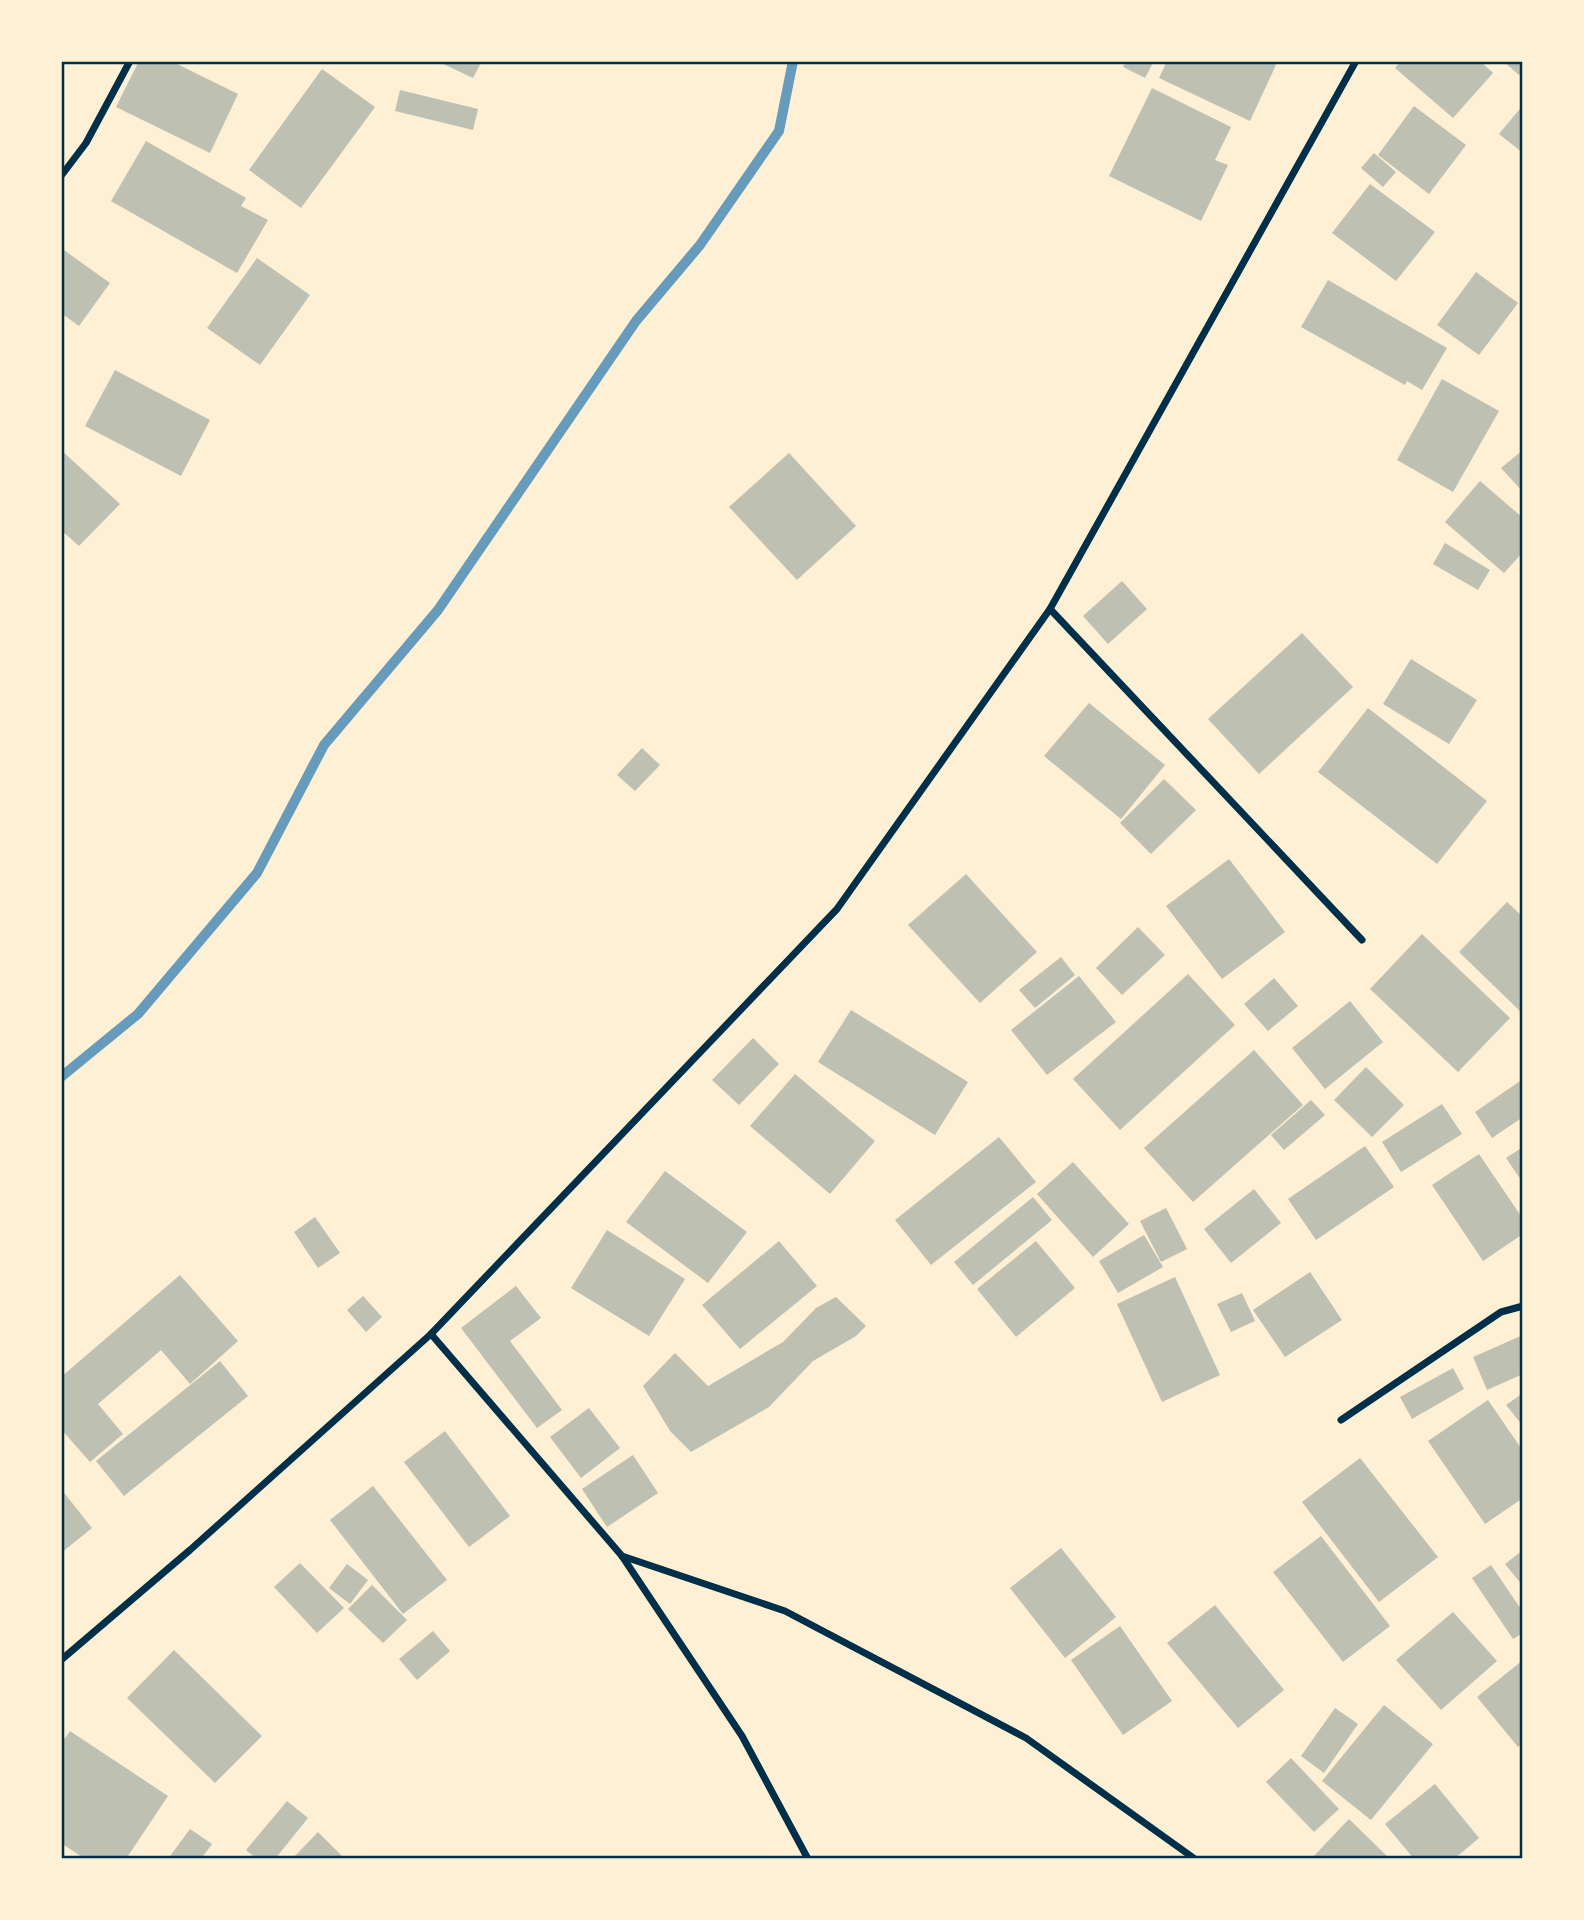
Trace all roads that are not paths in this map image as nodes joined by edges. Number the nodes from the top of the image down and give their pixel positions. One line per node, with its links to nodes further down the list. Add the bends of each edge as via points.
1 (130, 61): 3 (street, via 86,143)
2 (1356, 61): 4 (street)
3 (61, 176)
4 (1050, 609): 5 (street); 7 (street, via 837,909)
5 (1362, 940)
6 (1523, 1306): 8 (street, via 1501,1312)
7 (432, 1334): 9 (street); 10 (street)
8 (1342, 1420)
9 (622, 1556): 11 (street, via 742,1735); 12 (street, via 785,1611 870,1655 1026,1738)
10 (61, 1660)
11 (808, 1859)
12 (1195, 1859)

